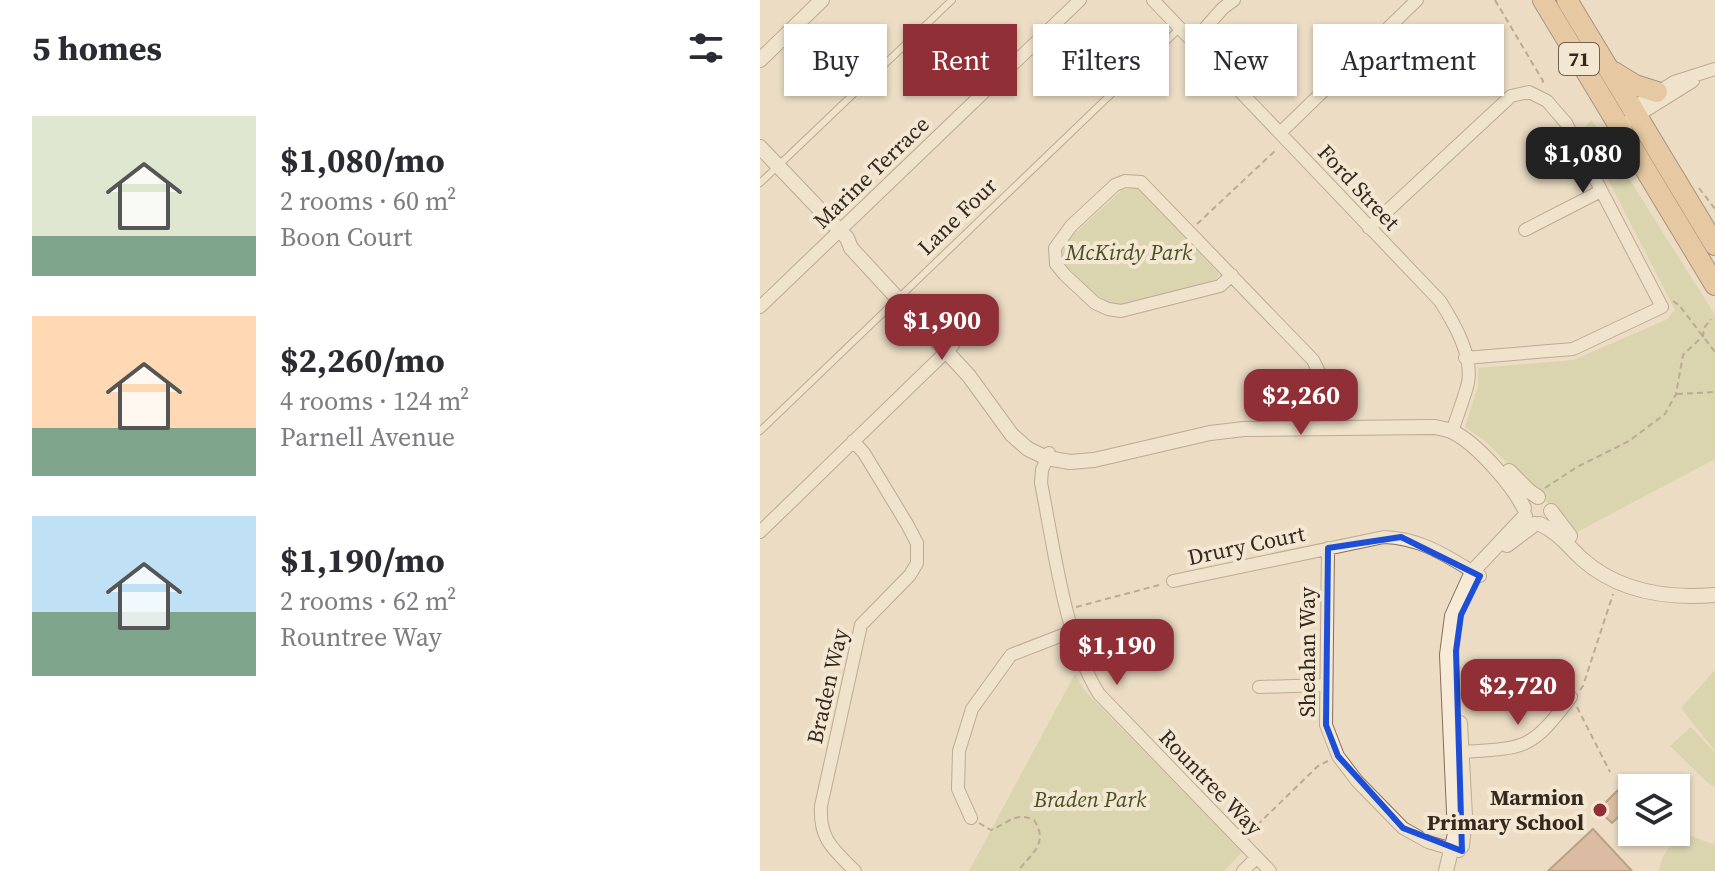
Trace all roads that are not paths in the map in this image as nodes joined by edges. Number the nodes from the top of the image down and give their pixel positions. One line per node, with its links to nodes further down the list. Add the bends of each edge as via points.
1 (822, 0): 12 (street)
2 (952, 0): 20 (lane)
3 (1080, 0): 25 (street, Marine Terrace)
4 (1153, 0): 10 (street, Ford Street)
5 (1234, 0): 9 (street)
6 (1417, 0): 18 (street)
7 (1543, 0): 17 (highway, 71)
8 (1567, 0): 14 (highway, 71)
9 (1209, 24)
10 (1180, 28): 11 (street, Ford Street); 29 (lane, Lane Four)
11 (1185, 33)
12 (760, 60)
13 (1712, 69): 15 (street); 17 (street)
14 (1611, 70): 15 (highway); 17 (highway, 71)
15 (1657, 92): 17 (street)
16 (1245, 96): 18 (street, Ford Street)
17 (1627, 117): 26 (highway, 71); 28 (highway, 71)
18 (1283, 136): 23 (street, Ford Street)
19 (760, 147): 20 (street)
20 (778, 166): 21 (lane); 25 (street)
21 (760, 183)
22 (1601, 191): 23 (street, via 1566,123 1547,101 1529,92 1511,96); 24 (street); 32 (street, via 1662,307 1573,349)
23 (1369, 228): 32 (street, Ford Street, via 1440,301 1456,326)
24 (1525, 230)
25 (843, 234): 29 (street); 30 (street, Marine Terrace)
26 (1715, 245)
27 (1232, 275): 27 (street, via 1220,286 1121,311 1095,303 1056,264 1055,248 1115,185 1141,182); 33 (street, via 1313,360 1323,380)
28 (1715, 285)
29 (902, 295): 31 (street); 35 (lane, Lane Four)
30 (760, 307)
31 (950, 348): 36 (street); 37 (street, via 1012,435 1028,449)
32 (1465, 358): 34 (street, Ford Street, via 1468,380)
33 (1328, 422): 34 (street); 37 (street, via 1210,433 1080,461)
34 (1453, 427): 38 (street, via 1486,446); 40 (street, via 1513,489)
35 (760, 431)
36 (853, 441): 41 (street); 55 (street, Braden Way, via 917,543 917,563 910,575 861,625 821,806 824,836)
37 (1048, 455): 47 (street, Rountree Way, via 1041,483)
38 (1533, 493): 39 (street, via 1549,503); 40 (street, via 1528,501)
39 (1551, 511): 40 (street, via 1548,519); 45 (street, via 1578,544 1630,578 1677,588)
40 (1531, 518): 43 (street); 46 (street, via 1617,582 1663,595)
41 (760, 532)
42 (1328, 548): 43 (street, via 1401,537); 44 (street, Drury Court); 48 (street, Sheahan Way)
43 (1476, 574): 51 (street, via 1457,639); 53 (street, via 1452,616 1447,655)
44 (1173, 581)
45 (1715, 585)
46 (1715, 595)
47 (1073, 631): 52 (street, via 1011,655 972,709 959,751 958,789); 54 (street, Rountree Way, via 1086,674 1099,694)
48 (1326, 685): 49 (street); 53 (street, Sheahan Way, via 1326,725 1338,756 1357,781 1403,828)
49 (1259, 687)
50 (1571, 697): 51 (street, via 1537,738 1516,748)
51 (1462, 752): 53 (street, via 1465,816)
52 (971, 818)
53 (1457, 850): 58 (street); 59 (street)
54 (1256, 858): 56 (street); 57 (street, Rountree Way)
55 (855, 871)
56 (1243, 871)
57 (1270, 871)
58 (1446, 871)
59 (1456, 871)

